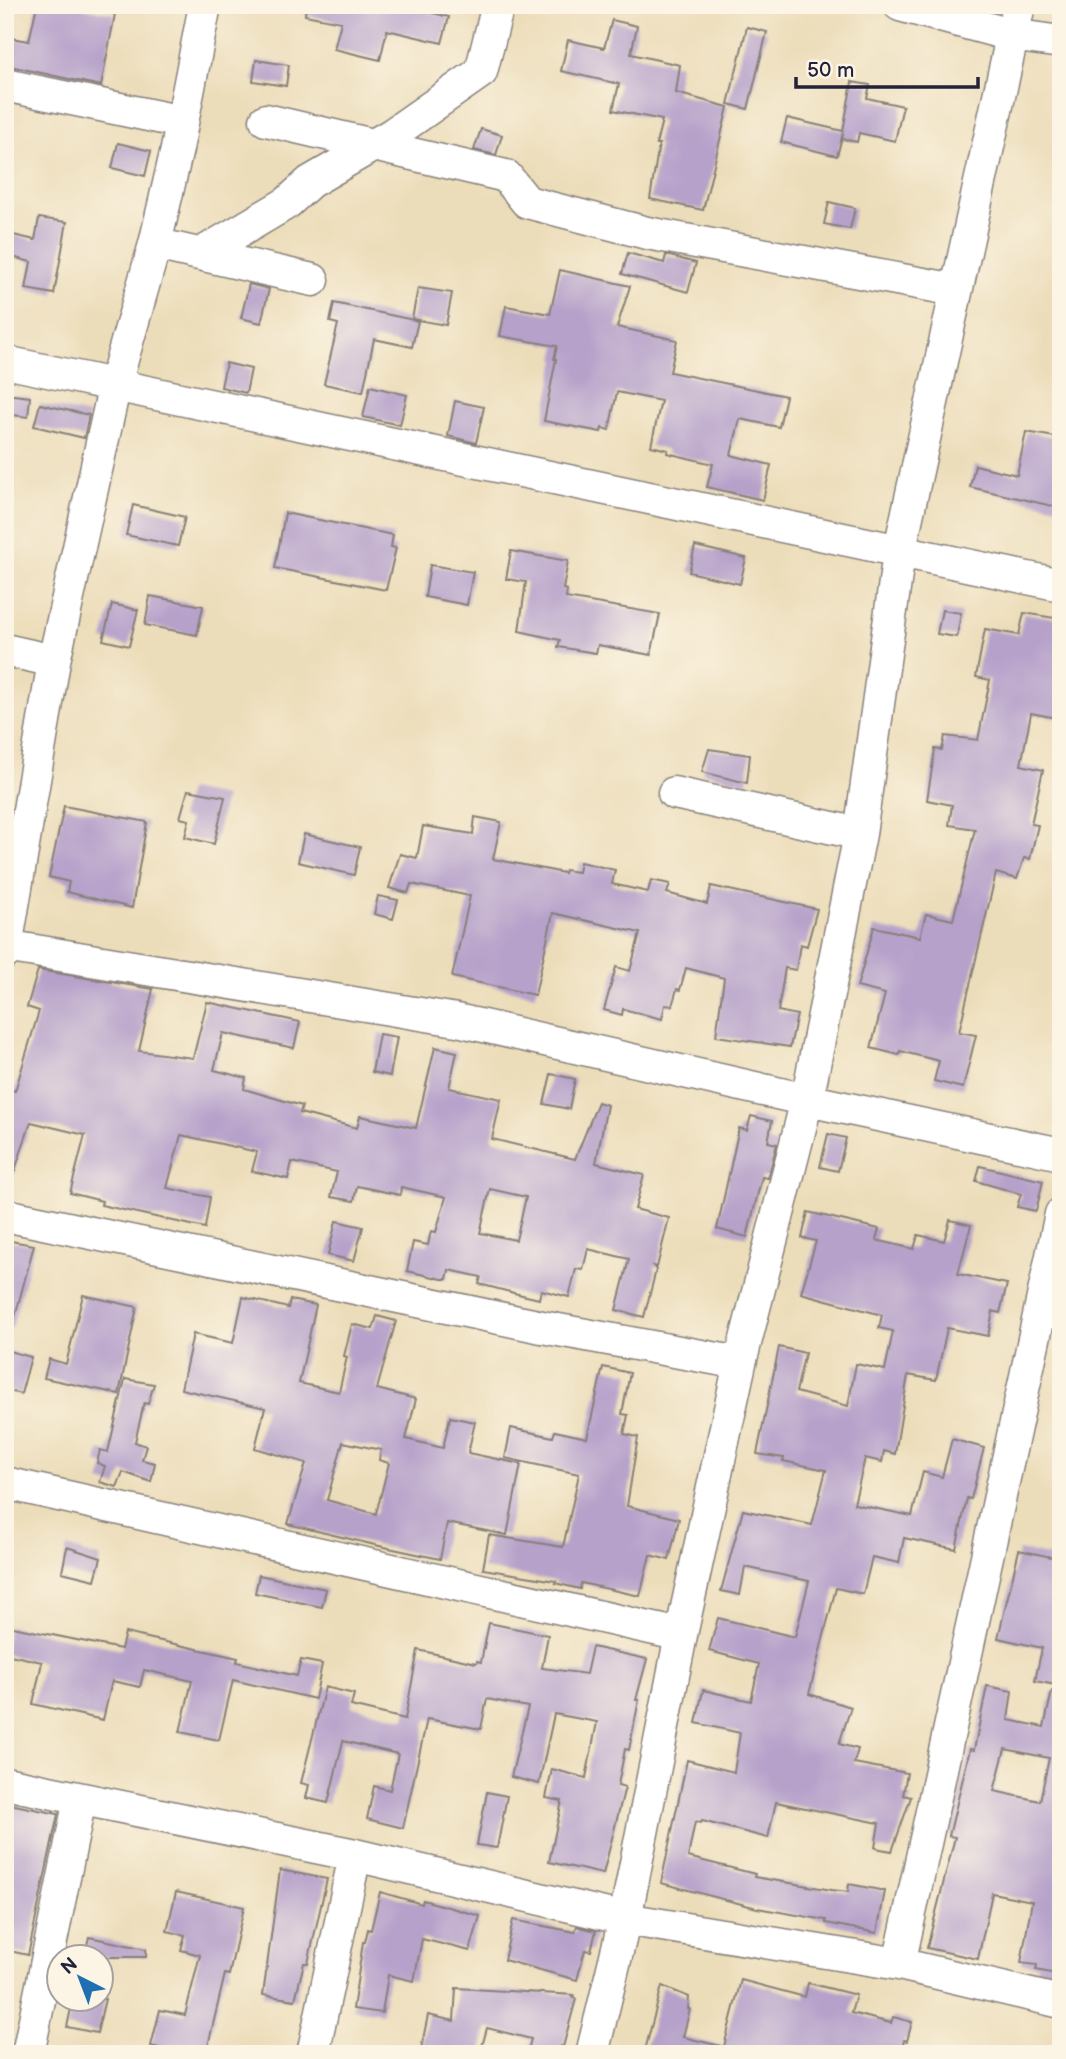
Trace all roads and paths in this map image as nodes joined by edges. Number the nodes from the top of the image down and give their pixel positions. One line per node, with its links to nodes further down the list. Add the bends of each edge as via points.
1 (205, 5): 8 (street)
2 (498, 5): 9 (street, via 481,72)
3 (900, 5): 4 (street)
4 (1015, 20): 5 (street); 13 (street)
5 (1061, 42)
6 (5, 85): 8 (street)
7 (265, 120): 9 (street)
8 (181, 122): 10 (street)
9 (373, 145): 11 (street, via 310,182 287,204); 13 (street, via 506,176 527,202 647,233)
10 (156, 244): 11 (street); 15 (street)
11 (201, 254): 12 (street)
12 (313, 281)
13 (956, 290): 16 (street)
14 (5, 362): 15 (street)
15 (115, 384): 16 (street); 19 (street)
16 (899, 553): 17 (street); 21 (street)
17 (1061, 585)
18 (5, 650): 19 (street)
19 (54, 661): 22 (street)
20 (674, 793): 21 (street)
21 (860, 834): 23 (street)
22 (6, 949): 23 (street, via 457,1020)
23 (807, 1100): 24 (street); 27 (street)
24 (1061, 1154)
25 (1061, 1214): 34 (street)
26 (5, 1216): 27 (street, via 542,1327)
27 (740, 1363): 29 (street)
28 (5, 1483): 29 (street)
29 (681, 1635): 33 (street)
30 (5, 1783): 31 (street)
31 (80, 1799): 32 (street); 36 (street)
32 (355, 1855): 33 (street); 37 (street)
33 (625, 1919): 34 (street); 38 (street)
34 (899, 1964): 35 (street)
35 (1061, 2002)
36 (28, 2054)
37 (313, 2054)
38 (592, 2054)

